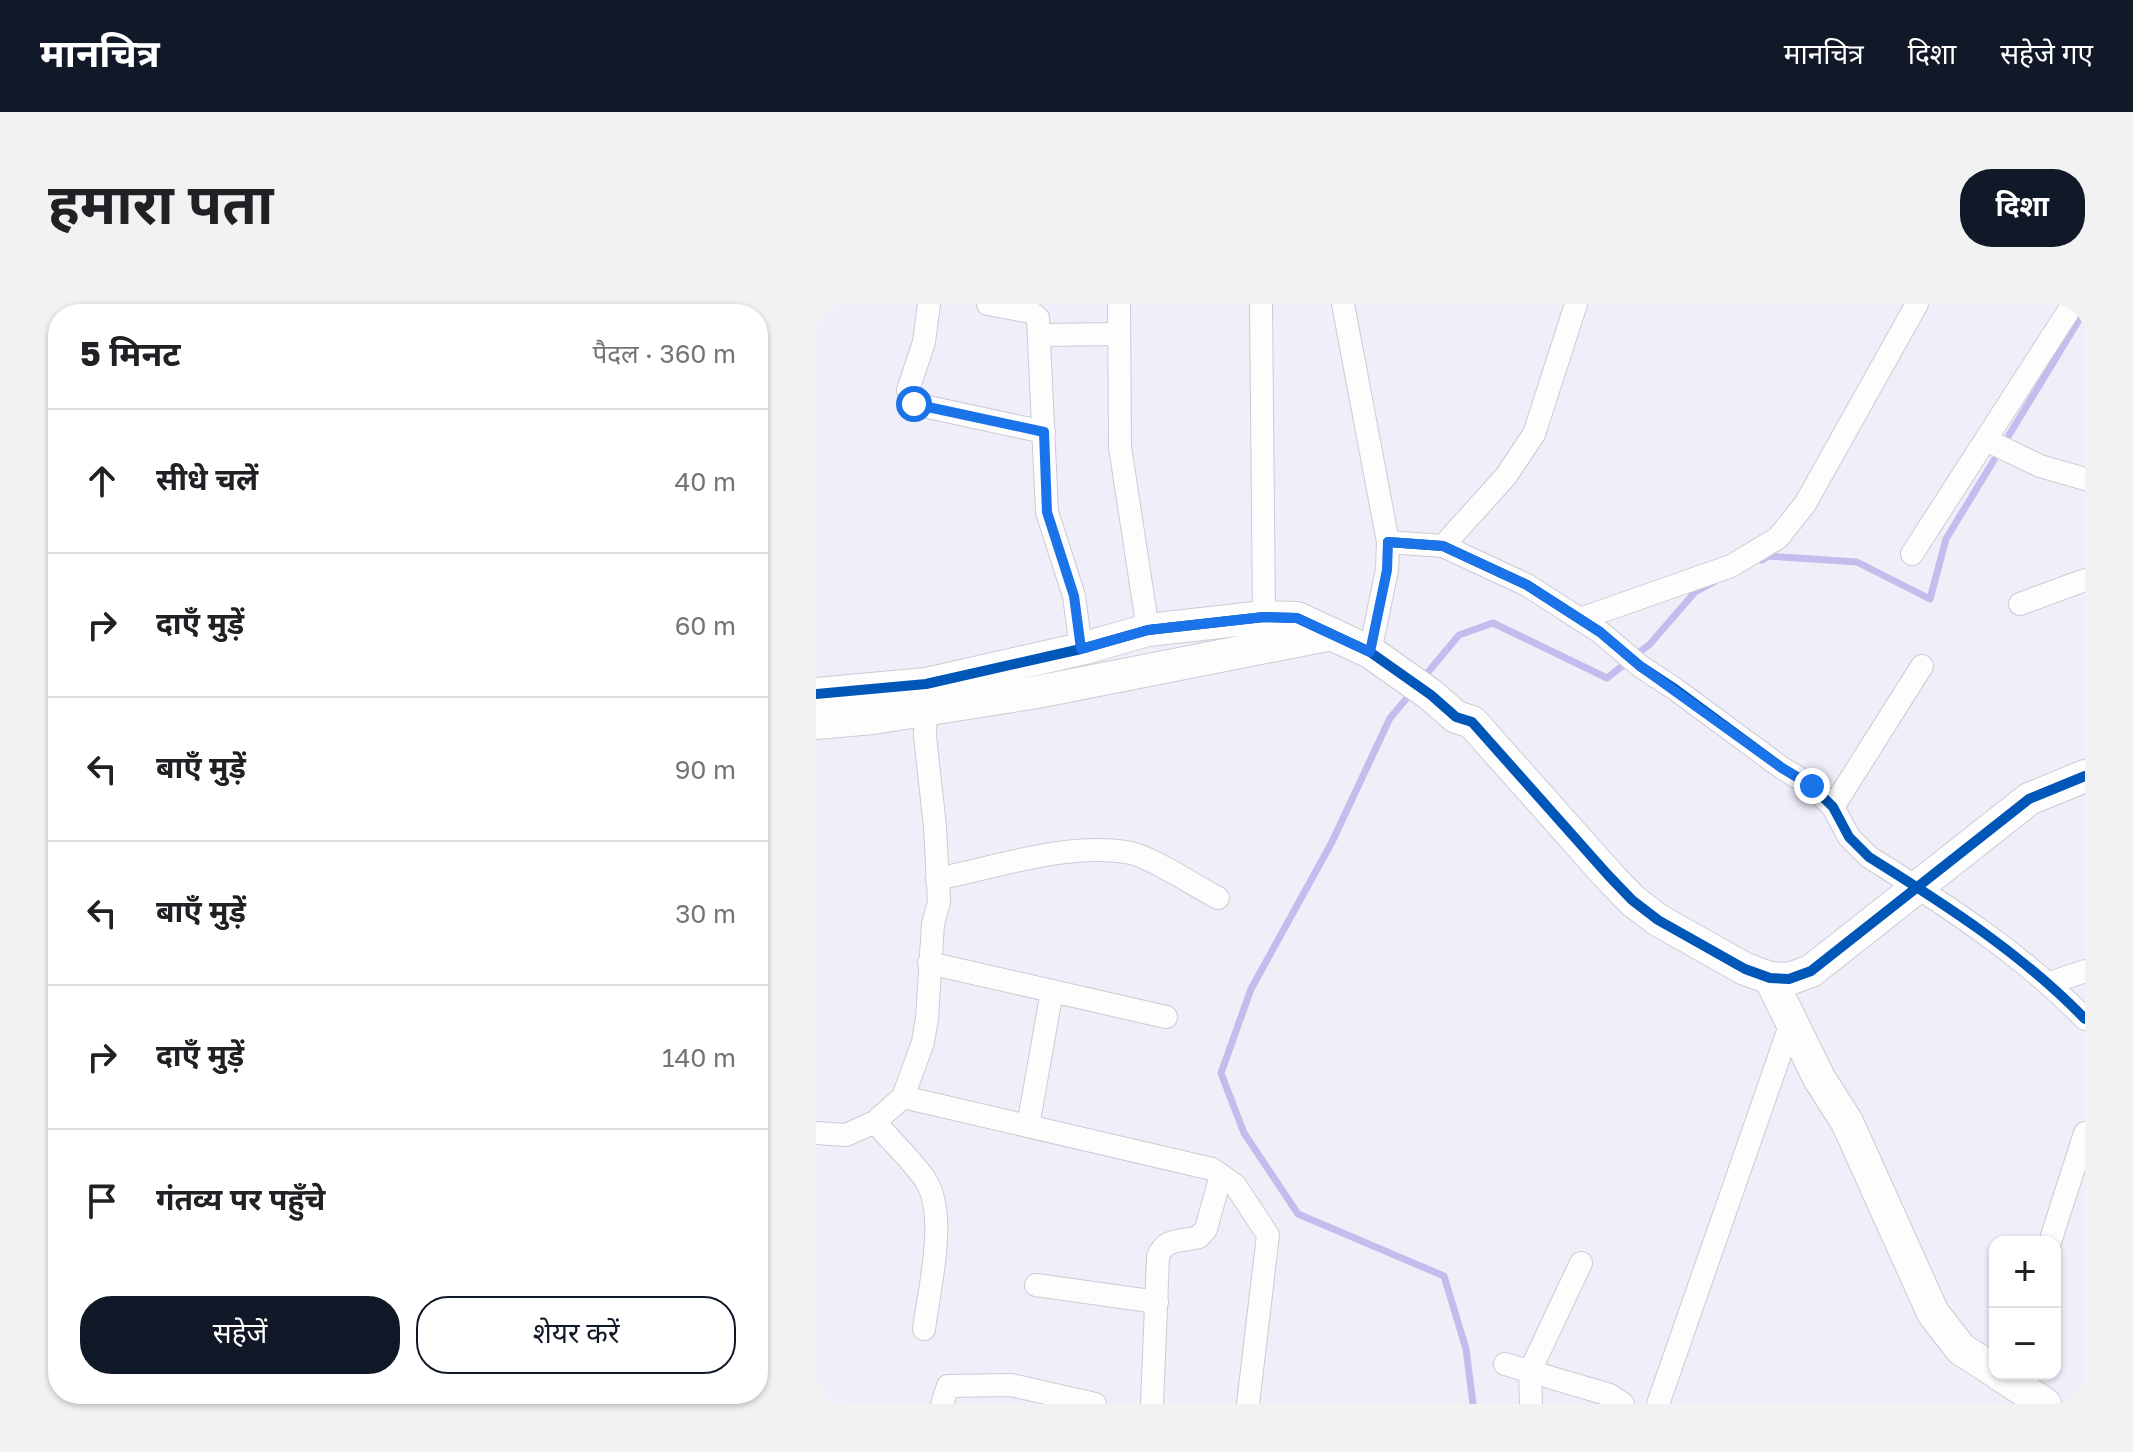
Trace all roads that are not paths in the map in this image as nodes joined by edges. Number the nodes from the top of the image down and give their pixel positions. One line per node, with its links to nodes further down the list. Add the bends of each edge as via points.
1 (929, 304): 11 (street, via 924,342 908,390 914,404)
2 (988, 304): 10 (street, via 1031,312 1038,318)
3 (1119, 304): 9 (street)
4 (1261, 304): 19 (street)
5 (1343, 304): 14 (street)
6 (1576, 304): 15 (street, via 1534,434 1506,476)
7 (1917, 304): 20 (street, via 1805,504 1778,538 1731,566)
8 (2073, 304): 12 (street)
9 (1118, 334): 10 (street); 21 (street, via 1120,447)
10 (1041, 335): 11 (street)
11 (1044, 432): 23 (street, via 1047,512 1074,596)
12 (1986, 440): 13 (street, via 2040,466); 16 (street)
13 (2085, 479)
14 (1388, 542): 15 (street); 24 (street)
15 (1443, 546): 20 (street, via 1527,585)
16 (1912, 554)
17 (2085, 580): 18 (street)
18 (2020, 604)
19 (1264, 617): 21 (street); 22 (street, via 1297,618)
20 (1580, 619): 31 (street, via 1812,786)
21 (1148, 630): 23 (street)
22 (1332, 634): 24 (street); 27 (street)
23 (1081, 649): 26 (street, via 926,684)
24 (1370, 652): 39 (street, via 1456,717 1472,722 1632,900 1745,969)
25 (1922, 666): 31 (street)
26 (816, 694)
27 (926, 709): 28 (street); 32 (street)
28 (816, 723)
29 (2085, 776): 33 (street, via 2029,799 1996,823)
30 (2085, 791): 33 (street, via 2036,811)
31 (1833, 807): 33 (street, via 1849,837 1869,857)
32 (937, 879): 34 (street, via 1102,850 1134,854); 35 (street, via 939,902)
33 (1926, 893): 37 (street); 39 (street, via 1811,971 1789,979)
34 (1218, 898)
35 (929, 963): 38 (street); 42 (street, via 923,1042)
36 (2085, 971): 37 (street)
37 (2050, 983): 41 (street)
38 (1052, 991): 40 (street); 44 (street)
39 (1780, 998): 54 (street, via 1847,1122 1933,1313 1961,1349); 63 (street)
40 (1166, 1017)
41 (2085, 1019)
42 (903, 1097): 43 (street); 44 (street)
43 (875, 1122): 45 (street, via 846,1135); 52 (street, via 926,1180 936,1205)
44 (1028, 1126): 47 (street)
45 (816, 1133)
46 (2085, 1133): 48 (street)
47 (1221, 1175): 51 (street, via 1206,1229 1199,1237 1162,1247); 60 (street, via 1235,1185 1268,1235)
48 (2052, 1236)
49 (1581, 1263): 55 (street)
50 (1036, 1285): 51 (street)
51 (1157, 1302): 59 (street)
52 (924, 1329)
53 (1505, 1364): 55 (street)
54 (1989, 1368)
55 (1530, 1371): 61 (street); 62 (street, via 1610,1395)
56 (2008, 1380): 64 (street)
57 (942, 1404): 58 (street, via 948,1386 1011,1385)
58 (1095, 1404)
59 (1152, 1404)
60 (1248, 1404)
61 (1531, 1404)
62 (1623, 1404)
63 (1658, 1404)
64 (2045, 1404)

